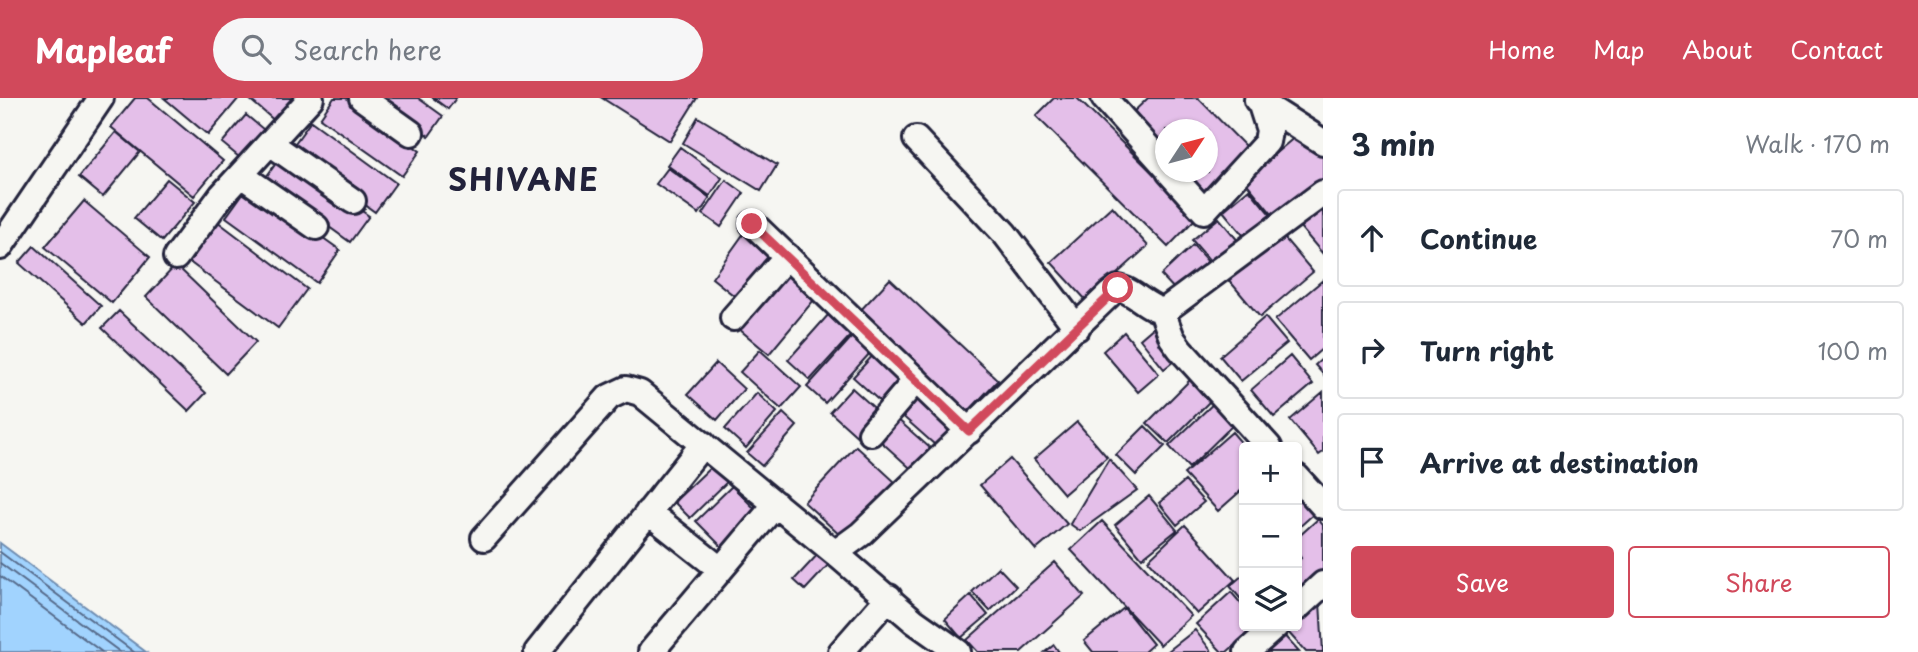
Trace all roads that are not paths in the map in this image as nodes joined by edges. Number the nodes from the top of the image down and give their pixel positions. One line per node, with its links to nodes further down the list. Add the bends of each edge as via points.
1 (101, 98): 17 (street)
2 (311, 98): 9 (street)
3 (362, 98): 6 (street)
4 (1104, 98): 10 (street)
5 (1257, 100): 8 (street); 12 (street, via 1269,130 1267,142 1204,211)
6 (411, 133)
7 (916, 139): 22 (street, via 1005,234)
8 (1323, 142)
9 (270, 143): 11 (street); 14 (street)
10 (1155, 155)
11 (241, 175): 16 (street); 19 (street)
12 (1179, 182)
13 (1323, 193): 20 (street)
14 (353, 201)
15 (752, 224): 18 (street)
16 (316, 227)
17 (0, 247)
18 (787, 256): 21 (street); 23 (street)
19 (176, 257)
20 (1162, 311): 22 (street, via 1118,288); 26 (street, via 1180,349)
21 (733, 318)
22 (1077, 328): 24 (street)
23 (916, 380): 24 (street); 25 (street)
24 (969, 431): 33 (street)
25 (871, 433)
26 (1264, 442)
27 (703, 444): 29 (street); 31 (street); 32 (street, via 640,393 626,389 609,397)
28 (1302, 483): 30 (street)
29 (776, 504): 33 (street); 34 (street)
30 (1323, 506)
31 (648, 512): 34 (street); 40 (street)
32 (484, 538)
33 (835, 553): 36 (street)
34 (720, 569): 41 (street)
35 (1323, 584): 37 (street)
36 (889, 597): 39 (street); 42 (street)
37 (1302, 603)
38 (1270, 631): 43 (street)
39 (955, 651)
40 (537, 652)
41 (650, 652)
42 (841, 652)
43 (1247, 652)

